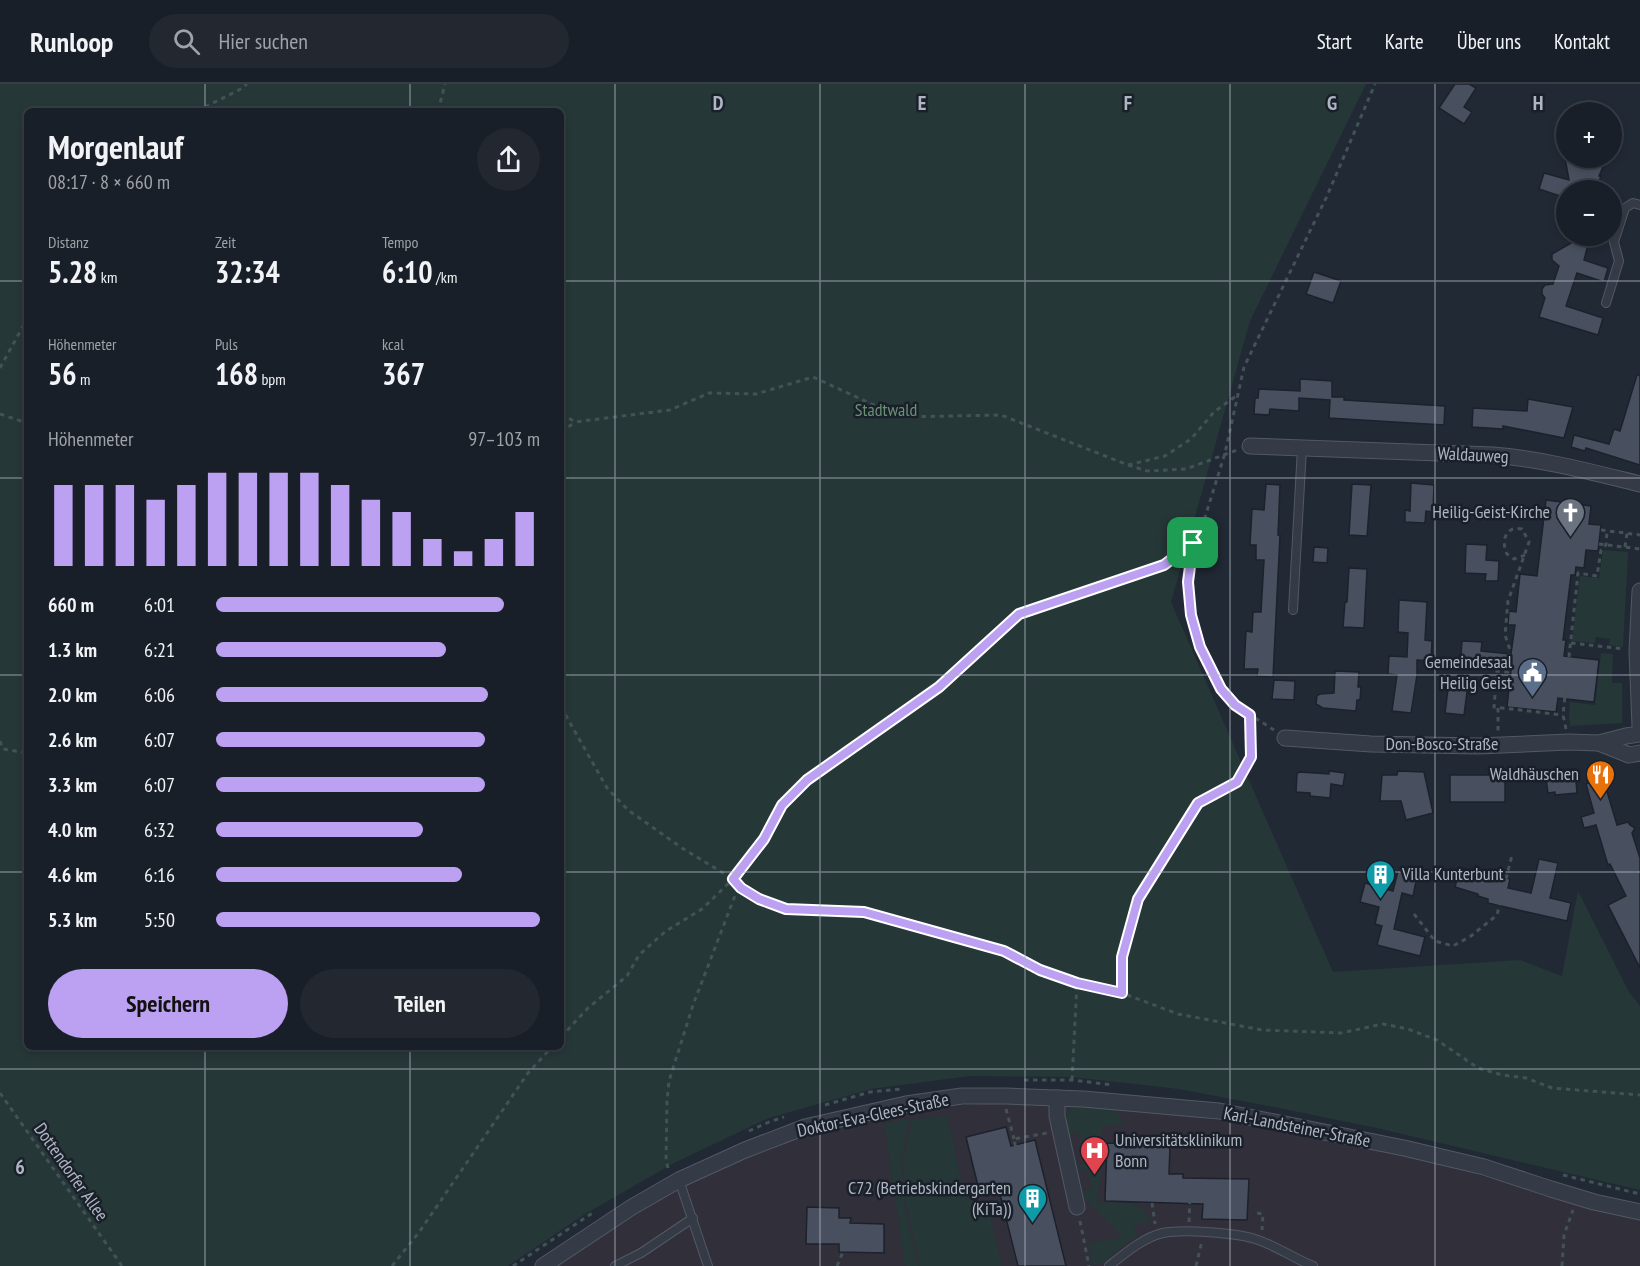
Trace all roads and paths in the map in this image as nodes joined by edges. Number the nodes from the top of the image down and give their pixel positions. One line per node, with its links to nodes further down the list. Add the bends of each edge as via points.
1 (247, 84): 4 (path)
2 (445, 84): 5 (path)
3 (1375, 84): 10 (path, via 1244,367)
4 (203, 108)
5 (439, 108)
6 (1640, 205): 7 (lane, via 1633,203 1625,208 1614,242 1619,261)
7 (1606, 303)
8 (24, 324): 9 (path)
9 (0, 368)
10 (1238, 395): 18 (path); 19 (path, via 1214,412 1191,439 1165,456)
11 (0, 414): 13 (path)
12 (564, 416): 14 (path)
13 (24, 422)
14 (575, 422): 15 (path); 19 (path, via 670,410 710,393 756,394 813,378 900,417 1001,415)
15 (564, 430)
16 (1250, 446): 17 (street, Waldauweg); 18 (path)
17 (1302, 448): 20 (street, Waldauweg, via 1517,457); 32 (lane)
18 (1225, 453): 19 (path, via 1186,469 1147,471); 25 (path, via 1202,527)
19 (1128, 465)
20 (1640, 484)
21 (1600, 530): 22 (path)
22 (1607, 531): 23 (path); 27 (path)
23 (1627, 533): 24 (path); 28 (path)
24 (1640, 535)
25 (1193, 543): 39 (path, via 1188,582 1191,615 1200,647 1221,689); 51 (path, via 1164,565 1019,614 939,687 807,780 782,805 764,839)
26 (1599, 544): 27 (path)
27 (1606, 545): 28 (path); 33 (path, via 1600,550 1597,576 1578,573)
28 (1625, 547): 29 (path)
29 (1640, 549)
30 (1525, 555): 30 (path, via 1529,542 1525,533 1519,528 1510,530 1504,545 1506,554 1514,559); 37 (path, via 1508,601 1508,672 1497,671 1494,707)
31 (1640, 591): 34 (street)
32 (1293, 610)
33 (1570, 643): 34 (path); 35 (path)
34 (1637, 651): 41 (street)
35 (1569, 657)
36 (1566, 686): 40 (path)
37 (1498, 708): 40 (path); 47 (path)
38 (564, 712): 51 (path, via 607,789 628,810)
39 (1250, 715): 43 (path); 57 (path, via 1251,757 1237,782 1198,803 1138,899 1122,957)
40 (1563, 716): 45 (path)
41 (1640, 726)
42 (1640, 734): 46 (street, Don-Bosco-Straße)
43 (1285, 738): 47 (street, Don-Bosco-Straße, via 1371,744)
44 (0, 741): 48 (path, via 3,749)
45 (1569, 742): 46 (street, Don-Bosco-Straße); 47 (street, Don-Bosco-Straße)
46 (1599, 743): 49 (street, Don-Bosco-Straße, via 1629,755)
47 (1499, 745)
48 (24, 752)
49 (1640, 753)
50 (1512, 855): 52 (path)
51 (733, 879): 53 (path); 58 (path, via 702,909 666,931 639,955 627,976)
52 (1506, 879)
53 (741, 888): 56 (path, via 786,909 864,912 1004,951); 68 (path, via 693,1005 669,1081)
54 (1502, 898): 55 (path, via 1497,915 1453,946 1435,941)
55 (1414, 914)
56 (1077, 983): 57 (path); 60 (path)
57 (1122, 993): 62 (path, via 1178,1014 1263,1030 1341,1033 1383,1024 1437,1040 1478,1068 1502,1075 1526,1078 1551,1088)
58 (564, 1034)
59 (549, 1050): 83 (path, via 528,1073)
60 (1072, 1080)
61 (0, 1093): 82 (path, Dottendorfer Allee)
62 (1640, 1095)
63 (1006, 1096): 64 (street, Doktor-Eva-Glees-Straße); 66 (path, via 1005,1109); 69 (street, Doktor-Eva-Glees-Straße, via 962,1096 906,1104 805,1127)
64 (1057, 1098): 65 (street); 70 (street, Karl-Landsteiner-Straße, via 1219,1111 1284,1123 1484,1167)
65 (1060, 1130): 66 (path); 73 (street)
66 (1014, 1140): 67 (path)
67 (1017, 1155)
68 (668, 1168)
69 (679, 1180): 76 (lane); 84 (street, Doktor-Eva-Glees-Straße)
70 (1578, 1197): 74 (street, Karl-Landsteiner-Straße); 92 (path, via 1564,1235)
71 (1203, 1198): 77 (path, via 1190,1197)
72 (1152, 1203): 78 (path)
73 (1077, 1207): 88 (path)
74 (1640, 1212)
75 (1257, 1213): 79 (path, via 1263,1214)
76 (693, 1218): 85 (lane); 86 (lane)
77 (1189, 1232): 78 (lane); 79 (lane, via 1240,1235)
78 (1157, 1235): 89 (lane, via 1133,1246)
79 (1260, 1241): 91 (lane)
80 (843, 1252): 87 (path)
81 (1199, 1255): 90 (path)
82 (122, 1266)
83 (392, 1266)
84 (543, 1266)
85 (615, 1266)
86 (708, 1266)
87 (837, 1266)
88 (1089, 1266)
89 (1109, 1266)
90 (1196, 1266)
91 (1313, 1266)
92 (1562, 1266)

